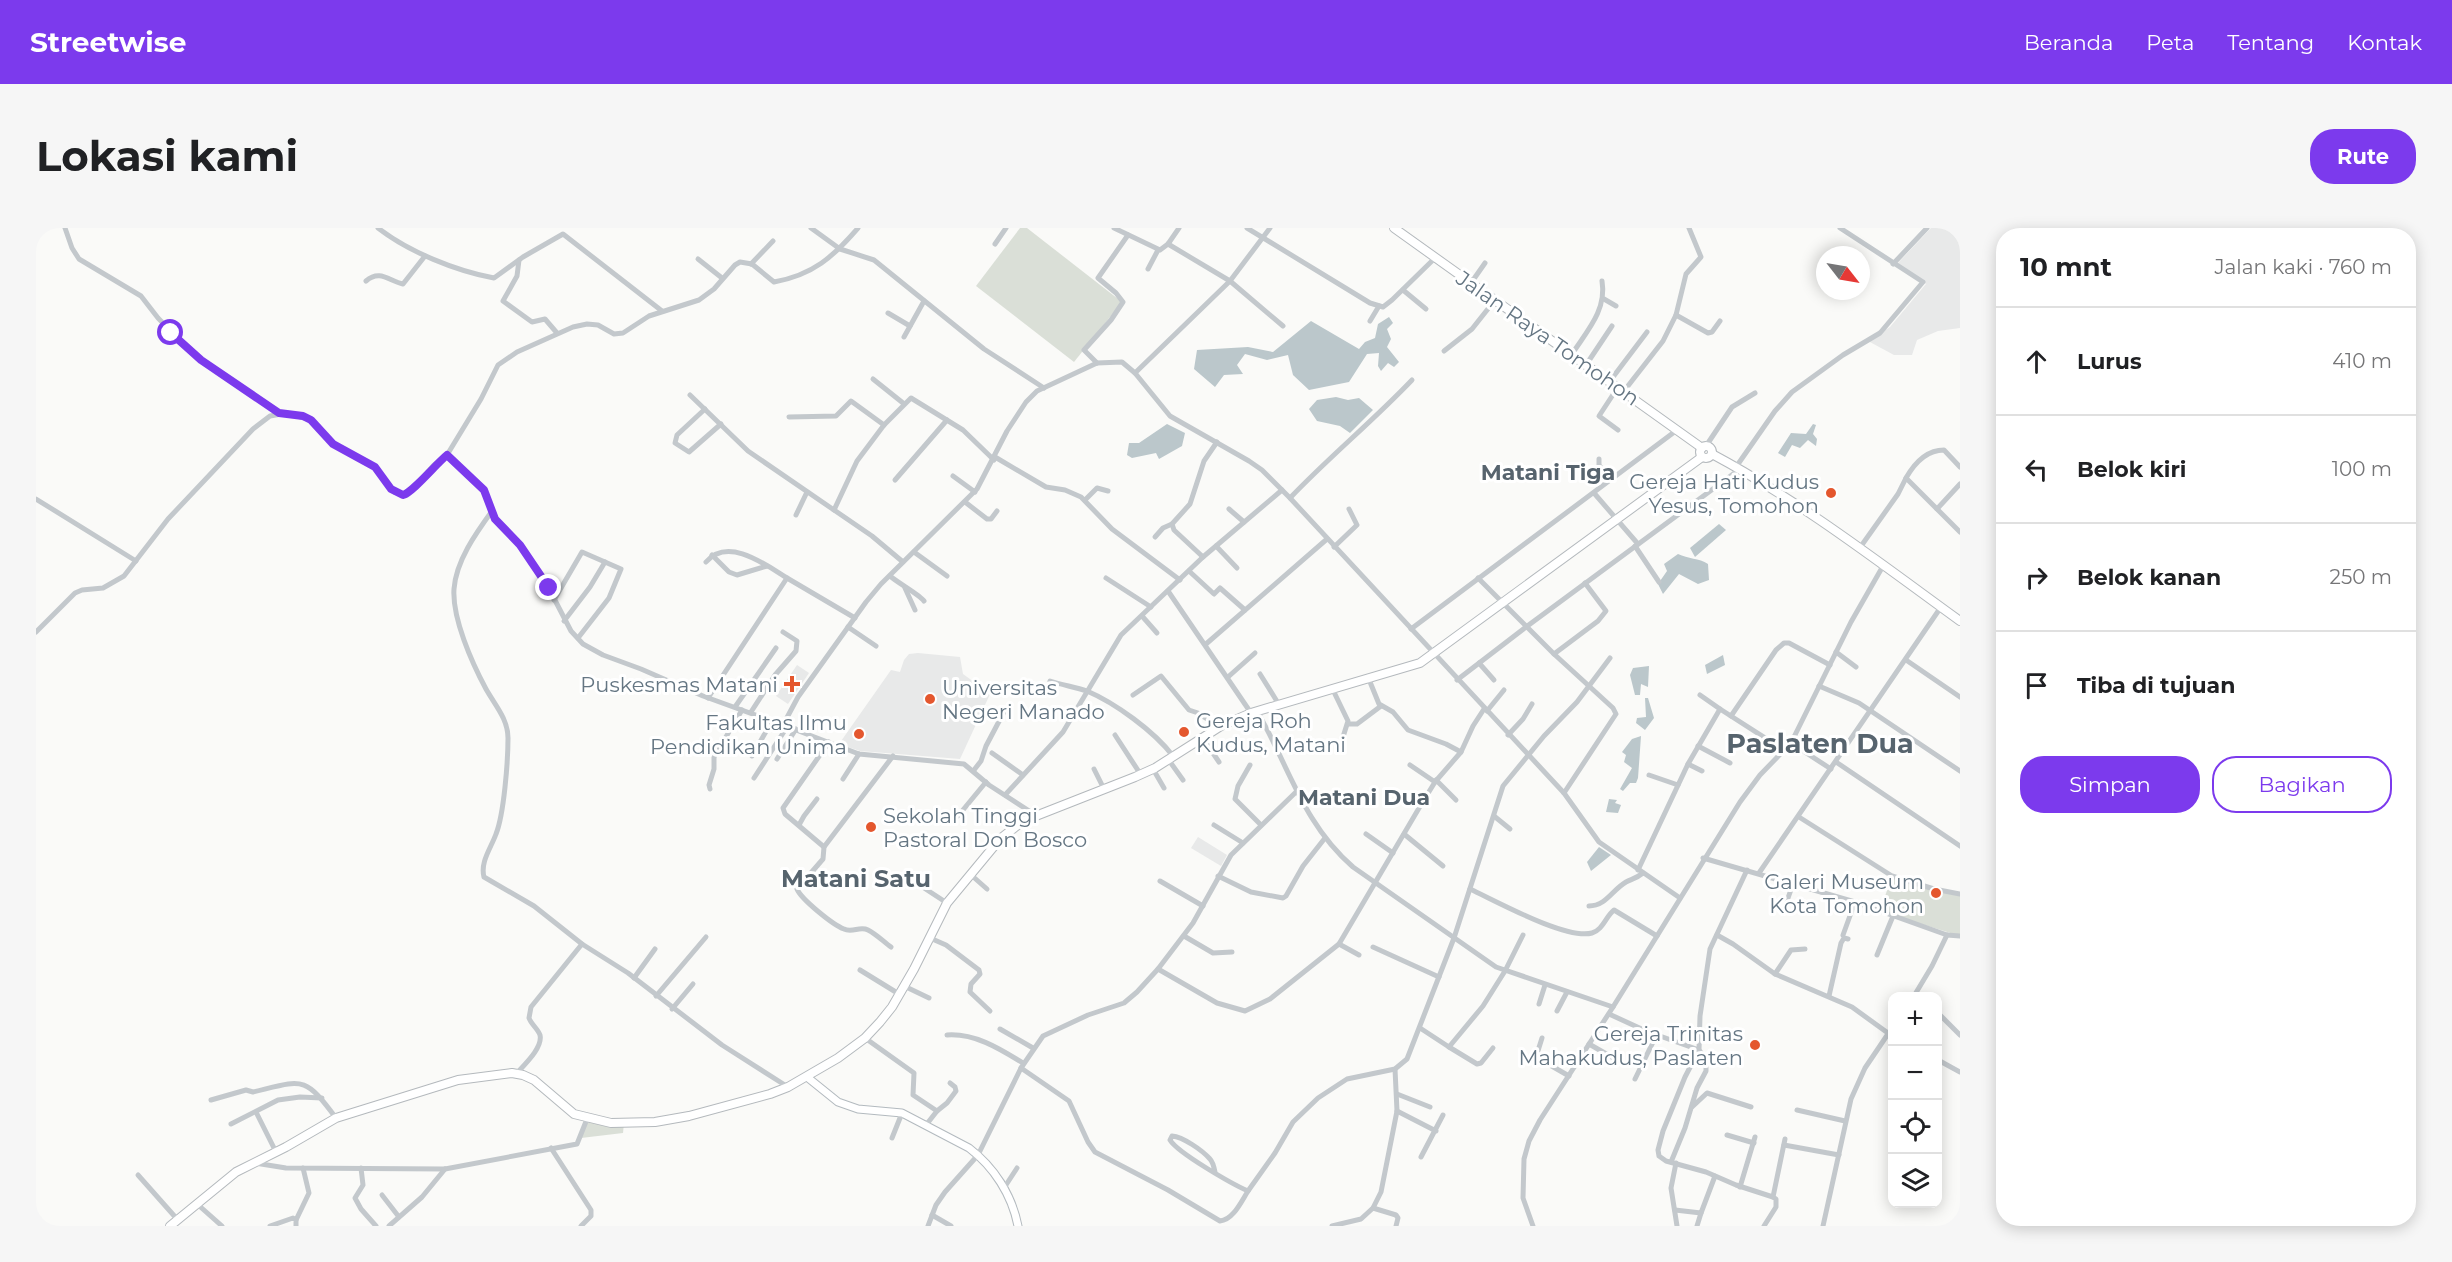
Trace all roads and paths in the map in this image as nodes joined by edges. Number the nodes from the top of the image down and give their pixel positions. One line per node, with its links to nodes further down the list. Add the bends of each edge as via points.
1 (65, 228): 66 (street, via 79,259 141,296 191,352)
2 (378, 228): 21 (street)
3 (811, 228): 19 (street)
4 (858, 228): 19 (street)
5 (1006, 228): 17 (street)
6 (1114, 228): 14 (street)
7 (1178, 228): 18 (street)
8 (1247, 228): 15 (street)
9 (1270, 228): 15 (street)
10 (1394, 228): 22 (highway, Jalan Raya Tomohon)
11 (1689, 228): 43 (street, via 1701,257 1686,274)
12 (1840, 228): 27 (street)
13 (1927, 228): 27 (street)
14 (1128, 235): 20 (street); 54 (street, via 1098,278 1123,302 1084,350)
15 (1263, 238): 31 (street); 38 (street)
16 (773, 241): 26 (street)
17 (995, 244)
18 (1168, 244): 20 (street); 31 (street)
19 (840, 249): 26 (street, via 820,266 778,282 769,280); 37 (street, via 870,258)
20 (1158, 250): 28 (street)
21 (425, 256): 24 (street, via 494,278); 30 (street, via 403,284 381,275)
22 (1435, 258): 33 (highway, Jalan Raya Tomohon); 34 (street)
23 (698, 259): 29 (street)
24 (519, 260): 41 (street, via 563,234); 50 (street, via 517,276 503,301 532,322 545,318)
25 (1485, 263): 33 (street)
26 (751, 264): 29 (street, via 740,262)
27 (1893, 264): 79 (street, via 1922,281 1918,289 1880,333 1792,392)
28 (1148, 269)
29 (722, 278): 41 (street, via 699,300)
30 (366, 281)
31 (1230, 281): 47 (street); 56 (street)
32 (1602, 281): 35 (street)
33 (1471, 283): 36 (highway, Jalan Raya Tomohon)
34 (1403, 290): 38 (street, via 1388,304); 40 (street)
35 (1604, 299): 39 (street); 53 (street)
36 (1495, 300): 52 (street, via 1472,329); 53 (highway, Jalan Raya Tomohon)
37 (924, 301): 46 (street); 60 (street, via 984,349)
38 (1379, 306): 44 (street)
39 (1616, 306)
40 (1426, 309)
41 (662, 311): 50 (street, via 619,334 587,324)
42 (888, 313): 46 (street)
43 (1676, 315): 45 (street, via 1708,333); 61 (street, via 1663,341)
44 (1370, 321)
45 (1720, 321)
46 (910, 326): 51 (street)
47 (1283, 326)
48 (1612, 326): 55 (street)
49 (1647, 332): 59 (street)
50 (557, 333): 75 (street, via 498,365)
51 (904, 337)
52 (1444, 351)
53 (1572, 354): 55 (highway, Jalan Raya Tomohon)
54 (1097, 363): 56 (street, via 1122,362); 60 (street)
55 (1586, 364): 59 (highway, Jalan Raya Tomohon)
56 (1135, 373): 73 (street, via 1170,417)
57 (873, 379): 64 (street)
58 (1412, 380): 90 (street)
59 (1610, 381): 61 (highway, Jalan Raya Tomohon)
60 (1044, 388): 76 (street, via 1034,392 1021,408)
61 (1621, 389): 71 (highway, Jalan Raya Tomohon); 72 (street, via 1599,416)
62 (1755, 393): 74 (street, via 1732,407)
63 (690, 395): 65 (street)
64 (903, 403): 68 (street, via 910,398); 70 (street)
65 (705, 409): 69 (street); 69 (street, via 677,435 677,446 689,452)
66 (279, 413): 75 (street, via 311,420 333,444 375,467 391,489 403,495); 114 (street, via 253,429 163,525)
67 (789, 417): 70 (street, via 838,415 851,401)
68 (947, 420): 76 (street); 82 (street)
69 (721, 424): 87 (street, via 748,451)
70 (884, 425): 97 (street, via 849,473)
71 (1678, 429): 74 (highway, Jalan Raya Tomohon); 83 (street)
72 (1618, 430)
73 (1217, 442): 85 (street, via 1262,470); 103 (street, via 1204,461 1190,504)
74 (1703, 450): 79 (highway, via 1707,459 1712,454); 101 (highway, via 1694,464)
75 (447, 455): 98 (street, via 484,490)
76 (995, 458): 88 (street); 92 (street, via 1047,487 1074,493)
77 (1599, 459): 83 (street)
78 (1960, 467): 81 (street, via 1944,450 1936,450 1919,460)
79 (1738, 468): 107 (street); 110 (highway)
80 (953, 476): 88 (street)
81 (1906, 478): 96 (street); 110 (street)
82 (895, 480)
83 (1611, 480): 89 (street)
84 (1960, 484): 96 (street)
85 (1282, 490): 90 (street); 102 (street)
86 (1108, 491): 92 (street, via 1097,488)
87 (807, 492): 97 (street); 100 (street)
88 (975, 492): 93 (street)
89 (1594, 493): 101 (street); 126 (street)
90 (1290, 498): 106 (street)
91 (36, 499): 114 (street)
92 (1085, 500): 127 (street, via 1112,529)
93 (965, 502): 99 (street, via 987,519); 111 (street)
94 (1229, 509): 102 (street)
95 (1349, 509): 109 (street, via 1357,525)
96 (1937, 509): 104 (street)
97 (834, 510): 117 (street)
98 (492, 511): 132 (street, via 498,524 526,554); 288 (street, via 466,551 454,588 454,603 467,648 506,722 508,735 497,831 482,868 484,877 534,906)
99 (997, 511)
100 (796, 515)
101 (1618, 519): 107 (street); 134 (highway)
102 (1244, 522): 108 (street)
103 (1172, 525): 105 (street); 113 (street)
104 (1960, 532)
105 (1155, 537)
106 (1328, 539): 109 (street); 138 (street)
107 (1636, 545): 128 (street); 129 (street)
108 (1216, 546): 113 (street); 120 (street)
109 (1334, 547): 147 (street)
110 (1859, 549): 119 (highway)
111 (914, 552): 117 (street); 123 (street)
112 (712, 555): 116 (street); 118 (street, via 732,552); 118 (street, via 737,575)
113 (1203, 557): 121 (street)
114 (136, 561): 148 (street, via 112,584 75,593)
115 (605, 562): 132 (street, via 582,552); 143 (street); 151 (street, via 621,569 609,598)
116 (706, 562)
117 (903, 562): 122 (street)
118 (767, 566): 124 (street)
119 (1883, 566): 136 (highway); 139 (street)
120 (1237, 568)
121 (1189, 571): 127 (street); 138 (street, via 1214,594 1220,588)
122 (890, 576): 130 (street); 141 (street)
123 (947, 576)
124 (787, 578): 141 (street); 178 (street)
125 (1106, 578): 135 (street)
126 (1478, 578): 134 (street); 147 (street)
127 (1180, 580): 131 (street)
128 (1659, 582)
129 (1585, 583): 146 (street); 158 (street, via 1606,611)
130 (905, 588): 133 (street); 137 (street)
131 (1168, 591): 135 (street); 152 (street)
132 (554, 600): 143 (street)
133 (924, 601)
134 (1503, 604): 146 (street); 157 (highway)
135 (1151, 607): 140 (street)
136 (1941, 607): 144 (highway); 160 (street)
137 (915, 610)
138 (1245, 610): 152 (street)
139 (1855, 615): 142 (street); 155 (street)
140 (1142, 616): 150 (street); 174 (street, via 1121,635)
141 (855, 618): 145 (street)
142 (1862, 619)
143 (564, 621): 151 (street)
144 (1960, 621)
145 (848, 627): 153 (street); 193 (street, via 798,697)
146 (1526, 627): 158 (street); 161 (street)
147 (1411, 629): 157 (street)
148 (36, 632)
149 (783, 632): 188 (street, via 798,645)
150 (1157, 633)
151 (578, 638): 178 (street, via 603,655)
152 (1206, 644): 165 (street)
153 (876, 646)
154 (776, 648): 182 (street)
155 (1836, 652): 162 (street); 163 (street)
156 (1255, 653): 165 (street)
157 (1435, 654): 166 (highway, via 1420,663); 167 (street)
158 (1554, 654): 171 (street)
159 (1610, 658): 171 (street)
160 (1906, 660): 177 (street); 187 (street)
161 (1479, 663): 167 (street); 168 (street)
162 (1830, 665): 170 (street); 190 (street, via 1784,643)
163 (1856, 667)
164 (1260, 674): 179 (street)
165 (1228, 677): 189 (street)
166 (1368, 677): 172 (highway); 181 (street)
167 (1458, 680): 186 (street)
168 (1494, 680)
169 (1050, 681): 174 (street)
170 (1819, 686): 187 (street); 201 (street)
171 (1588, 687): 207 (street); 237 (street, via 1616,714)
172 (1332, 688): 179 (highway); 192 (street)
173 (1504, 690): 186 (street)
174 (1088, 692): 210 (street, via 1152,732); 224 (street, via 1063,732)
175 (1132, 694): 194 (street, via 1161,676 1189,710)
176 (1700, 695): 183 (street)
177 (1960, 697)
178 (708, 698): 182 (street)
179 (1278, 703): 189 (highway)
180 (1532, 704): 197 (street)
181 (1381, 706): 192 (street, via 1357,724); 204 (street, via 1392,712 1407,730)
182 (735, 707): 184 (street)
183 (1720, 709): 190 (street); 202 (street)
184 (742, 710): 188 (street); 234 (street, via 714,757)
185 (1005, 710): 221 (street)
186 (1485, 710): 197 (street); 204 (street)
187 (1870, 711): 213 (street); 223 (street)
188 (751, 712): 191 (street)
189 (1254, 712): 194 (highway); 236 (street, via 1276,743)
190 (1731, 716): 203 (street)
191 (772, 721): 193 (street); 208 (street)
192 (1348, 724): 199 (street)
193 (785, 726): 195 (street); 227 (street)
194 (1219, 727): 198 (highway)
195 (795, 729): 200 (street); 211 (street)
196 (1115, 735): 225 (street)
197 (1508, 735): 207 (street)
198 (1202, 737): 210 (highway); 212 (street)
199 (1343, 737)
200 (830, 742): 206 (street); 245 (street, via 783,808)
201 (1791, 743): 203 (street); 220 (street)
202 (1698, 746): 214 (street); 215 (street)
203 (1784, 750): 256 (street, via 1751,787)
204 (1461, 752): 230 (street)
205 (992, 753): 224 (street)
206 (859, 754): 209 (street); 228 (street)
207 (1528, 754): 237 (street); 243 (street, via 1506,780)
208 (752, 756)
209 (893, 756): 221 (street, via 961,763); 254 (street)
210 (1171, 758): 219 (highway); 229 (street)
211 (777, 759)
212 (1219, 762)
213 (1836, 762): 220 (street); 253 (street)
214 (1730, 763)
215 (1688, 764): 222 (street); 232 (street)
216 (1250, 765): 247 (street, via 1234,799)
217 (1410, 765): 230 (street)
218 (1094, 769): 235 (street)
219 (1153, 769): 225 (highway); 233 (street)
220 (1831, 769): 244 (street)
221 (974, 770): 231 (street)
222 (1702, 771)
223 (1960, 771)
224 (1023, 775): 238 (street)
225 (1141, 775): 235 (highway)
226 (1649, 776): 232 (street)
227 (754, 778)
228 (843, 779)
229 (1184, 780)
230 (1436, 781): 240 (street); 250 (street)
231 (986, 782): 238 (street); 241 (street)
232 (1678, 785): 259 (street)
233 (1164, 788)
234 (710, 789)
235 (1104, 789): 242 (highway)
236 (1296, 792): 247 (street); 251 (street)
237 (1564, 793): 259 (street, via 1599,842)
238 (1005, 795): 242 (street)
239 (817, 799): 245 (street)
240 (1456, 800)
241 (958, 816)
242 (1037, 816): 261 (highway, via 1023,821 1000,839)
243 (1494, 816): 248 (street); 268 (street)
244 (1799, 817): 260 (street); 269 (street, via 1892,876)
245 (799, 825): 254 (street)
246 (1214, 825): 252 (street)
247 (1261, 825): 252 (street)
248 (1510, 829)
249 (1366, 834): 255 (street)
250 (1404, 834): 255 (street); 257 (street)
251 (1325, 838): 262 (street, via 1283,898 1251,892); 264 (street)
252 (1243, 843): 262 (street)
253 (1960, 846)
254 (824, 847): 290 (street, via 823,859 797,892 842,928 866,929)
255 (1393, 853): 264 (street)
256 (1703, 858): 258 (street); 270 (street)
257 (1443, 866)
258 (1747, 870): 260 (street); 280 (street)
259 (1640, 872): 270 (street); 271 (street)
260 (1759, 873): 265 (street)
261 (970, 874): 267 (street); 272 (highway)
262 (1218, 876): 274 (street)
263 (1160, 881): 274 (street)
264 (1376, 884): 287 (street); 289 (street)
265 (1793, 884): 273 (street); 277 (street)
266 (921, 886): 272 (street)
267 (987, 889)
268 (1470, 889): 276 (street, via 1524,915 1581,933 1596,931); 287 (street)
269 (1960, 894)
270 (1680, 898): 283 (street)
271 (1605, 901): 275 (street); 276 (street)
272 (947, 903): 286 (highway)
273 (1855, 903): 278 (street); 310 (street)
274 (1203, 906): 282 (street)
275 (1589, 906)
276 (1613, 910): 283 (street)
277 (1783, 912)
278 (1893, 916): 281 (street); 296 (street)
279 (1523, 935): 299 (street)
280 (1717, 935): 300 (street); 332 (street, via 1707,966)
281 (1947, 935): 284 (street); 307 (street)
282 (1184, 936): 294 (street, via 1213,953); 297 (street)
283 (1657, 936): 313 (street)
284 (1960, 936)
285 (706, 938): 309 (street)
286 (930, 938): 305 (highway); 315 (street, via 979,970 970,992)
287 (1454, 938): 299 (street); 301 (street)
288 (582, 944): 302 (street); 338 (street, via 529,1010 540,1041)
289 (1339, 944): 295 (street); 297 (street, via 1270,999 1245,1011 1217,1003)
290 (891, 947)
291 (1373, 948): 301 (street)
292 (655, 949): 302 (street)
293 (1805, 949): 300 (street, via 1791,950)
294 (1232, 952)
295 (1359, 955)
296 (1877, 955)
297 (1158, 969): 330 (street, via 1128,1000 1043,1036)
298 (860, 970): 308 (street)
299 (1505, 971): 304 (street); 329 (street, via 1483,1006)
300 (1775, 974): 310 (street)
301 (1439, 977): 319 (street)
302 (634, 978): 309 (street)
303 (693, 984): 314 (street)
304 (1545, 985): 306 (street); 312 (street)
305 (904, 986): 308 (highway); 311 (street)
306 (1567, 992): 313 (street); 316 (street)
307 (1916, 992)
308 (899, 994): 325 (highway, via 892,1008)
309 (656, 996): 314 (street)
310 (1829, 996): 321 (street, via 1861,1012)
311 (929, 998)
312 (1539, 1004)
313 (1613, 1007): 317 (street)
314 (672, 1009): 343 (street)
315 (990, 1011)
316 (1557, 1011)
317 (1609, 1014): 322 (street); 328 (street)
318 (1942, 1017): 324 (street)
319 (1420, 1028): 329 (street); 336 (street, via 1407,1059)
320 (1000, 1029): 330 (street)
321 (1888, 1033)
322 (1657, 1034): 332 (street); 341 (street)
323 (946, 1035): 335 (street, via 979,1040)
324 (1960, 1035)
325 (865, 1038): 340 (highway); 351 (street, via 911,1069 913,1095)
326 (1542, 1038): 339 (street, via 1536,1057)
327 (1888, 1039): 358 (street, via 1855,1086)
328 (1589, 1044): 333 (street); 339 (street)
329 (1449, 1047): 331 (street, via 1477,1064)
330 (1033, 1048): 335 (street)
331 (1493, 1048)
332 (1699, 1050): 349 (street, via 1707,1067); 370 (street, via 1659,1140 1659,1156)
333 (1617, 1060)
334 (1942, 1062): 337 (street)
335 (1022, 1066): 366 (street); 380 (street, via 1069,1101 1091,1148 1109,1161 1220,1221 1231,1216)
336 (1395, 1069): 344 (street); 380 (street, via 1347,1079 1318,1098 1293,1122)
337 (1960, 1072)
338 (516, 1074): 356 (highway, via 458,1080); 357 (highway, via 530,1077 564,1108)
339 (1569, 1076): 402 (street, via 1533,1131 1524,1159 1523,1198)
340 (807, 1077): 343 (highway); 354 (main road, via 850,1107)
341 (1635, 1079)
342 (950, 1083): 351 (street, via 956,1091)
343 (788, 1087): 357 (highway, via 706,1112 655,1122)
344 (1397, 1094): 347 (street); 352 (street)
345 (322, 1098): 346 (street, via 307,1084 295,1082); 353 (street, via 278,1100); 356 (street)
346 (211, 1100)
347 (1430, 1107)
348 (1751, 1107): 349 (street, via 1707,1093)
349 (1691, 1108): 370 (street)
350 (1797, 1110): 358 (street)
351 (937, 1111): 360 (street)
352 (1396, 1111): 361 (street); 384 (street, via 1383,1187)
353 (256, 1112): 359 (street); 365 (street)
354 (902, 1113): 360 (main road); 363 (street)
355 (1443, 1115): 361 (street)
356 (336, 1118): 365 (highway)
357 (587, 1119): 364 (street, via 578,1143)
358 (1845, 1121): 367 (street)
359 (231, 1124)
360 (926, 1125): 366 (main road)
361 (1436, 1131): 368 (street)
362 (1727, 1135): 378 (street, via 1754,1140)
363 (892, 1137)
364 (550, 1148): 374 (street); 396 (street, via 591,1210 591,1216)
365 (276, 1152): 369 (highway)
366 (978, 1155): 379 (main road); 387 (street, via 945,1192)
367 (1839, 1155): 382 (street, via 1784,1142); 406 (street)
368 (1421, 1157)
369 (253, 1162): 371 (street); 383 (highway)
370 (1673, 1163): 377 (street); 385 (street, via 1671,1188)
371 (303, 1168): 372 (street); 390 (street, via 309,1193)
372 (361, 1168): 374 (street); 394 (street, via 363,1185 355,1198)
373 (1017, 1168): 379 (street)
374 (444, 1169): 388 (street, via 437,1181)
375 (1215, 1172): 375 (street, via 1172,1144 1171,1137 1180,1138 1208,1157); 380 (street)
376 (138, 1174): 389 (street)
377 (1715, 1176): 378 (street); 386 (street)
378 (1740, 1187): 382 (street)
379 (1004, 1188): 399 (main road)
380 (1248, 1191)
381 (382, 1195): 388 (street)
382 (1773, 1197): 405 (street, via 1776,1207)
383 (195, 1203): 389 (highway); 392 (street)
384 (1373, 1208): 400 (street, via 1361,1219); 401 (street, via 1396,1215)
385 (1675, 1210): 386 (street); 403 (street)
386 (1701, 1213): 404 (street)
387 (932, 1215): 397 (street); 398 (street)
388 (399, 1217): 395 (street)
389 (177, 1219): 391 (highway)
390 (296, 1223): 393 (street, via 287,1219)
391 (170, 1226)
392 (222, 1226)
393 (270, 1226)
394 (376, 1226)
395 (389, 1226)
396 (581, 1226)
397 (928, 1226)
398 (951, 1226)
399 (1018, 1226)
400 (1332, 1226)
401 (1396, 1226)
402 (1533, 1226)
403 (1677, 1226)
404 (1697, 1226)
405 (1764, 1226)
406 (1823, 1226)

